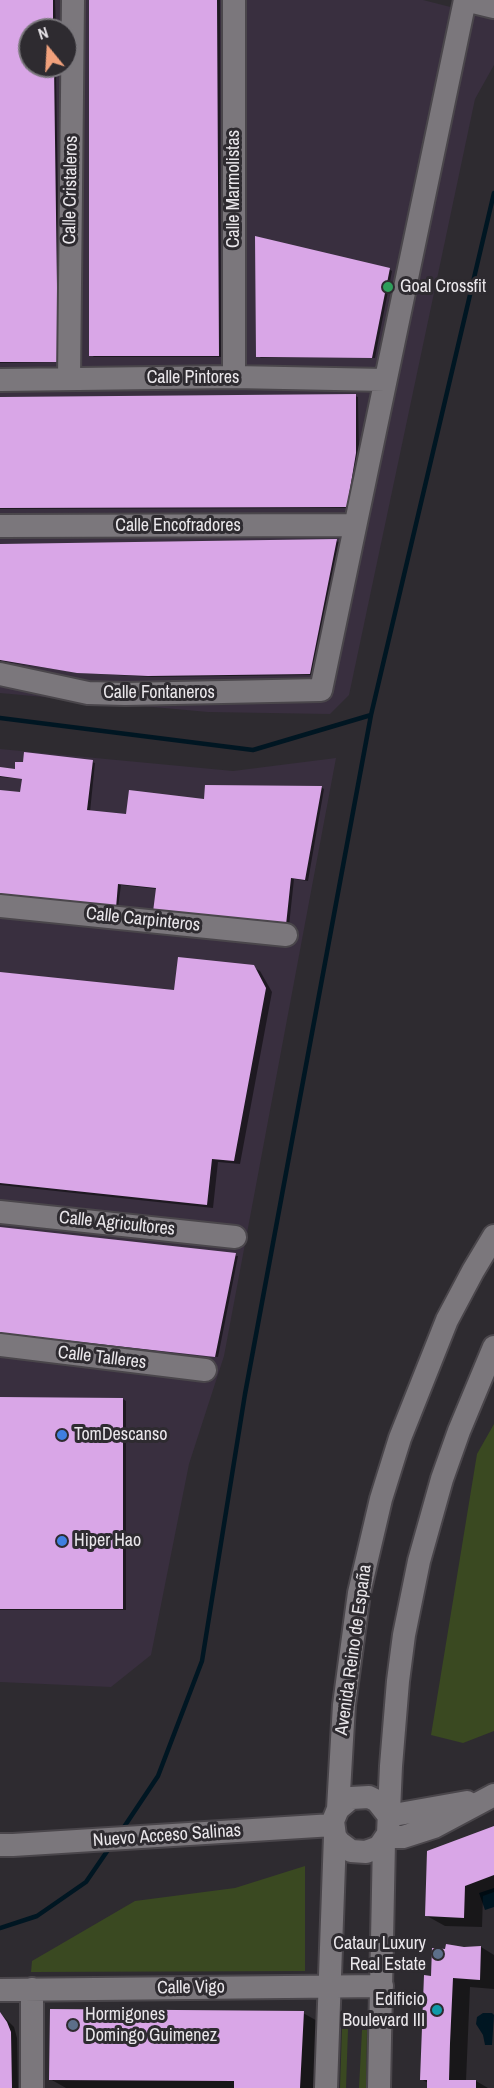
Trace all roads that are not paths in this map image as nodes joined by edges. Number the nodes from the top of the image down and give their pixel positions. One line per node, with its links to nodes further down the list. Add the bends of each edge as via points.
1 (73, 0): 6 (street, Calle Cristaleros)
2 (234, 0): 5 (street, Calle Marmolistas)
3 (465, 0): 4 (street); 8 (street)
4 (494, 7)
5 (234, 377): 6 (street, Calle Pintores); 8 (street, Calle Pintores)
6 (69, 379): 7 (street, Calle Pintores)
7 (0, 380)
8 (385, 380): 9 (street)
9 (355, 525): 10 (street, Calle Encofradores); 11 (street, Calle Fontaneros, via 321,690 88,693)
10 (0, 526)
11 (0, 674)
12 (0, 906): 13 (street, Calle Carpinteros)
13 (286, 935)
14 (0, 1212): 16 (street, Calle Agricultores)
15 (494, 1236): 21 (street, Avenida Reino de España, via 447,1320 400,1438 381,1499 351,1641)
16 (235, 1237)
17 (0, 1345): 19 (street, Calle Talleres)
18 (494, 1347): 22 (street, via 441,1479 419,1562 398,1681)
19 (205, 1370)
20 (488, 1797): 22 (street, via 434,1827 403,1837)
21 (336, 1823): 22 (street, via 345,1847 358,1853 373,1850); 22 (street, via 351,1798 369,1797 377,1801); 23 (street, Nuevo Acceso Salinas); 25 (street, Avenida Reino de España)
22 (387, 1827): 24 (street)
23 (3, 1846)
24 (382, 1986): 25 (street, Calle Vigo); 30 (street)
25 (329, 1987): 26 (street, Calle Vigo); 29 (street, Avenida Reino de España)
26 (32, 1989): 27 (street, Calle Vigo); 28 (street)
27 (0, 1990)
28 (32, 2088)
29 (326, 2088)
30 (379, 2088)

